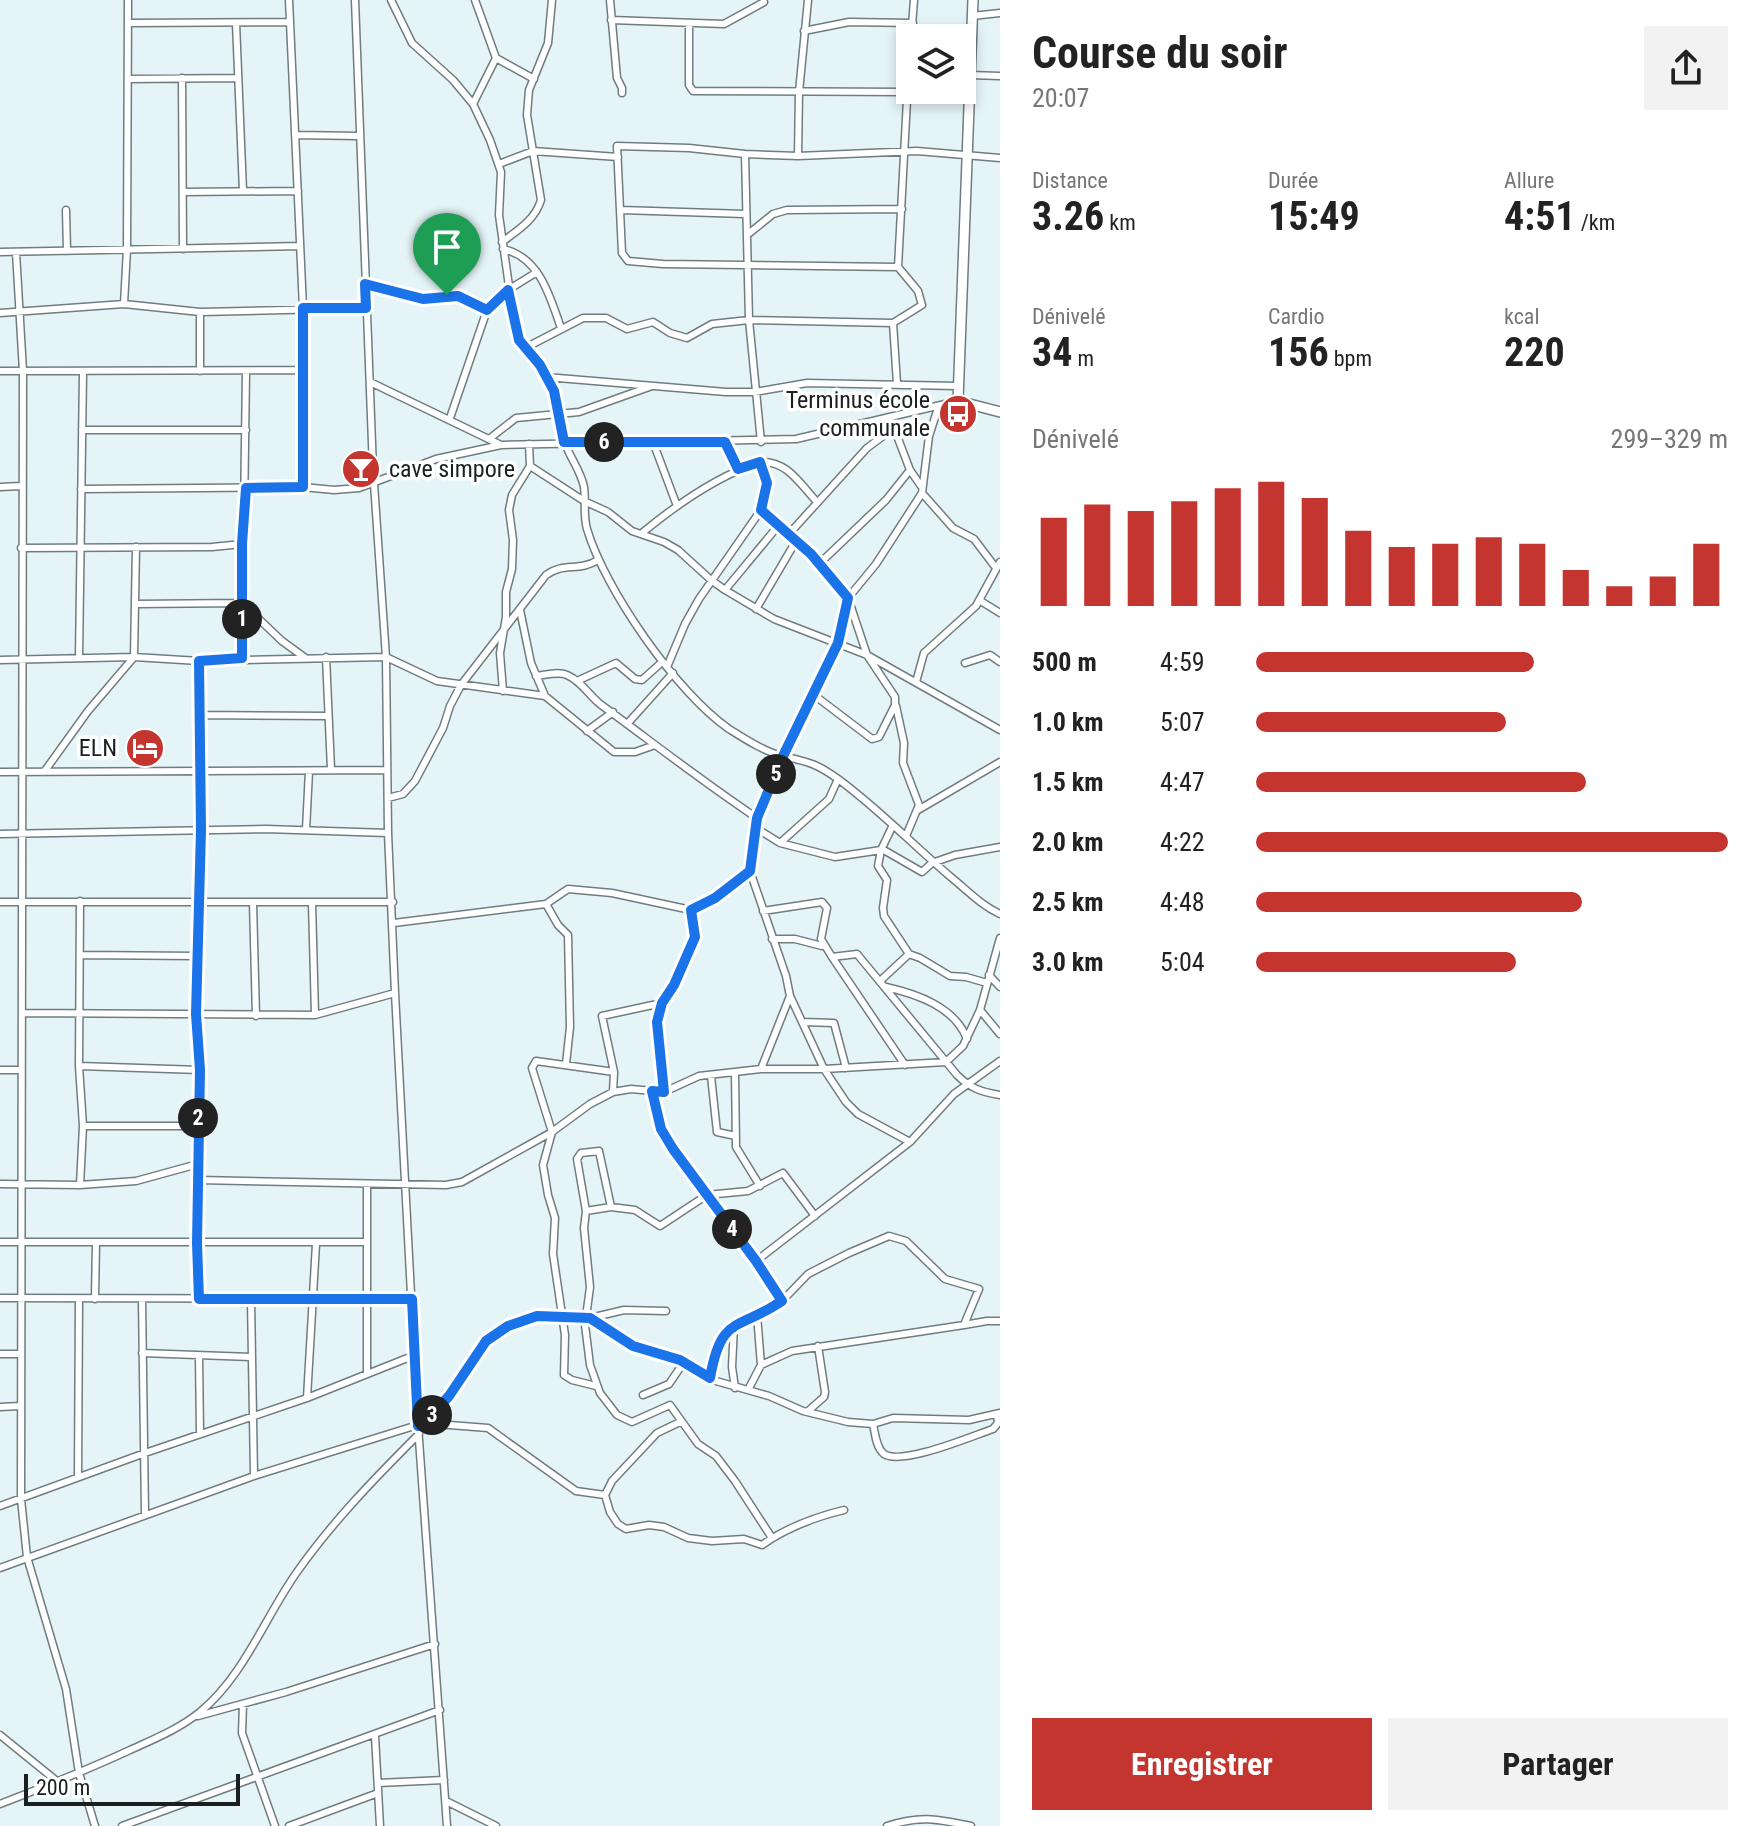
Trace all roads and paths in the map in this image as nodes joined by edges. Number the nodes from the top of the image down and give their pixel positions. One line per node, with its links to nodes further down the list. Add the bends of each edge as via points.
1 (128, 0): 16 (street)
2 (289, 0): 15 (street)
3 (355, 0): 36 (street)
4 (391, 0): 32 (street, via 412,43)
5 (475, 0): 22 (street)
6 (552, 0): 28 (street, via 548,43)
7 (610, 0): 14 (street)
8 (808, 0): 21 (street)
9 (914, 0): 18 (street)
10 (973, 0): 13 (street)
11 (764, 2): 19 (street, via 724,24)
12 (1000, 13): 13 (street)
13 (972, 16): 20 (street)
14 (611, 20): 19 (street); 31 (street)
15 (289, 22): 17 (street); 35 (street)
16 (128, 23): 17 (street); 27 (street)
17 (236, 23): 26 (street)
18 (913, 23): 21 (street, via 849,22)
19 (689, 24): 29 (street, via 693,91)
20 (972, 24)
21 (804, 31): 29 (street)
22 (496, 58): 28 (street); 32 (street)
23 (976, 75): 24 (street)
24 (1000, 76)
25 (182, 78): 26 (street); 27 (street); 47 (street)
26 (238, 78): 45 (street)
27 (128, 79): 55 (street)
28 (534, 79): 37 (street, via 527,115)
29 (799, 92): 30 (street); 41 (street)
30 (896, 92)
31 (622, 93)
32 (473, 104): 44 (street)
33 (906, 104): 38 (street)
34 (969, 104): 40 (street)
35 (295, 135): 36 (street); 46 (street)
36 (359, 136): 63 (street)
37 (533, 151): 42 (street); 44 (street); 54 (street, via 538,210)
38 (905, 152): 40 (street); 41 (street); 48 (street)
39 (745, 154): 41 (street); 42 (street, via 617,146); 51 (street)
40 (968, 154): 43 (street); 86 (street)
41 (798, 156)
42 (618, 157): 50 (street)
43 (1000, 158)
44 (499, 164): 54 (street)
45 (243, 191): 46 (street); 47 (street)
46 (298, 191): 53 (street)
47 (183, 192): 56 (street)
48 (902, 209): 52 (street, via 787,210 773,214); 61 (street)
49 (66, 210): 57 (street)
50 (621, 210): 51 (street); 60 (street, via 622,253 631,262)
51 (745, 214): 52 (street)
52 (747, 235): 60 (street)
53 (300, 246): 56 (street); 66 (street)
54 (502, 246): 62 (street); 64 (street)
55 (127, 249): 56 (street); 57 (street); 65 (street)
56 (183, 249)
57 (67, 251): 59 (street)
58 (0, 252): 59 (street)
59 (16, 252): 69 (street)
60 (748, 265): 61 (street); 72 (street)
61 (898, 267): 73 (street, via 918,291 922,305)
62 (537, 272): 64 (street); 74 (street)
63 (365, 284): 67 (street); 68 (street, via 423,299 458,296)
64 (508, 290): 68 (street); 75 (street, via 515,329)
65 (124, 304): 69 (street); 70 (street)
66 (303, 308): 67 (street); 70 (street); 76 (street)
67 (366, 308): 83 (street)
68 (487, 310): 93 (street)
69 (19, 311): 71 (street); 78 (street)
70 (200, 312): 79 (street)
71 (0, 313)
72 (749, 320): 73 (street); 74 (street, via 712,324 687,338 653,322 627,329 606,318 583,318); 87 (street)
73 (893, 323): 84 (street)
74 (561, 328): 75 (street)
75 (525, 348): 82 (street)
76 (304, 370): 81 (street); 111 (street)
77 (0, 371): 78 (street)
78 (23, 371): 80 (street); 109 (street)
79 (200, 371): 80 (street); 81 (street)
80 (83, 372): 95 (street)
81 (246, 372): 96 (street)
82 (546, 377): 85 (street); 90 (street)
83 (370, 382): 93 (street); 108 (street)
84 (897, 384): 86 (street); 87 (street, via 794,383)
85 (655, 385): 87 (street); 90 (street, via 579,412)
86 (958, 386): 88 (street)
87 (755, 392): 101 (street)
88 (958, 401): 89 (street); 91 (street)
89 (938, 408): 92 (street); 114 (street)
90 (558, 412): 97 (street, via 516,418); 98 (street)
91 (1000, 412)
92 (890, 417): 94 (street); 101 (street)
93 (450, 418): 97 (street)
94 (894, 428): 107 (street); 116 (street, via 867,448)
95 (82, 430): 96 (street); 113 (street)
96 (246, 430): 112 (street)
97 (489, 439): 103 (street)
98 (564, 442): 99 (street); 102 (street); 115 (street, via 581,476)
99 (653, 442): 100 (street); 117 (street)
100 (725, 442): 101 (street); 106 (street)
101 (761, 442)
102 (529, 444): 103 (street); 105 (street)
103 (501, 445): 108 (street, via 436,459)
104 (760, 462): 106 (street); 116 (street, via 772,461 786,469); 118 (street, via 767,483)
105 (530, 466): 115 (street); 139 (street, via 510,503 513,556)
106 (738, 469): 117 (street)
107 (910, 470): 114 (street); 128 (street)
108 (374, 483): 111 (street, via 334,490); 145 (street)
109 (21, 486): 110 (street); 126 (street)
110 (0, 487)
111 (303, 487): 112 (street)
112 (246, 488): 113 (street); 123 (street)
113 (81, 489): 124 (street)
114 (921, 490): 129 (street, via 953,528 974,539); 132 (street, via 876,564)
115 (584, 501): 120 (street); 127 (street)
116 (817, 502): 121 (street)
117 (677, 506): 120 (street)
118 (761, 510): 119 (street); 130 (street)
119 (778, 526): 121 (street); 131 (street)
120 (642, 533): 130 (street, via 678,550)
121 (788, 535): 122 (street)
122 (796, 541): 128 (street); 136 (street)
123 (242, 544): 125 (street); 134 (street)
124 (80, 547): 125 (street); 126 (street); 146 (street)
125 (136, 547): 135 (street)
126 (21, 548): 149 (street)
127 (598, 560): 137 (street, via 583,568 553,570); 153 (street)
128 (819, 564): 132 (street)
129 (998, 565): 133 (street)
130 (711, 580): 131 (street); 153 (street)
131 (725, 590): 136 (street)
132 (848, 598): 140 (street); 141 (street)
133 (979, 600): 138 (street); 156 (street, via 924,653)
134 (242, 603): 135 (street); 143 (street); 147 (street)
135 (136, 604): 142 (street)
136 (756, 609): 140 (street)
137 (520, 610): 139 (street); 154 (street)
138 (1000, 613)
139 (504, 631): 157 (street); 158 (street, via 499,667)
140 (838, 643): 141 (street); 159 (street)
141 (867, 655): 156 (street); 161 (street, via 892,690)
142 (134, 657): 146 (street); 150 (street); 177 (street)
143 (304, 657): 144 (street); 147 (street)
144 (326, 657): 145 (street); 164 (street)
145 (386, 657): 157 (street, via 427,678); 172 (street)
146 (79, 658): 149 (street)
147 (242, 658): 150 (street)
148 (0, 660): 149 (street)
149 (22, 660): 176 (street)
150 (199, 661): 163 (street)
151 (1000, 662): 152 (street, via 990,655)
152 (965, 663)
153 (668, 667): 155 (street, via 642,680 616,663); 165 (street); 169 (street, via 729,728)
154 (536, 676): 155 (street, via 565,674); 160 (street)
155 (577, 681): 162 (street)
156 (916, 682): 166 (street)
157 (461, 685): 158 (street); 179 (street, via 415,781 403,794)
158 (503, 691): 160 (street)
159 (814, 695): 161 (street, via 872,739 879,737); 169 (street)
160 (545, 696): 167 (street)
161 (895, 705): 180 (street, via 903,763)
162 (613, 712): 165 (street); 167 (street)
163 (199, 715): 164 (street); 173 (street)
164 (328, 716): 171 (street)
165 (628, 723): 168 (street)
166 (1000, 730)
167 (587, 731): 168 (street, via 614,752)
168 (655, 745): 181 (street)
169 (783, 756): 178 (street, via 803,759); 181 (street)
170 (1000, 762): 180 (street)
171 (331, 769): 172 (street); 174 (street)
172 (387, 770): 179 (street)
173 (200, 771): 174 (street); 177 (street); 184 (street)
174 (309, 771): 185 (street)
175 (0, 772): 176 (street)
176 (22, 772): 177 (street); 186 (street)
177 (44, 772)
178 (838, 779): 182 (street); 190 (street, via 829,799)
179 (388, 798): 187 (street)
180 (918, 810): 189 (street)
181 (757, 818): 183 (street)
182 (893, 825): 189 (street); 192 (street)
183 (756, 828): 190 (street); 194 (street)
184 (201, 830): 185 (street); 186 (street); 197 (street)
185 (306, 830): 187 (street)
186 (23, 833): 188 (street); 195 (street)
187 (388, 833): 199 (street)
188 (0, 834)
189 (906, 836): 193 (street)
190 (780, 843): 192 (street, via 835,857)
191 (1000, 847): 193 (street)
192 (882, 850): 193 (street, via 918,871); 210 (street, via 878,866 887,880 883,912)
193 (932, 863): 205 (street)
194 (750, 871): 203 (street); 204 (street)
195 (22, 901): 196 (street); 198 (street); 222 (street)
196 (80, 901): 197 (street); 211 (street)
197 (197, 901): 200 (street); 212 (street)
198 (0, 902)
199 (393, 902): 201 (street); 206 (street)
200 (253, 903): 201 (street); 226 (street)
201 (312, 903): 225 (street)
202 (546, 904): 203 (street, via 568,889); 206 (street); 232 (street, via 568,935)
203 (691, 910): 220 (street, via 695,937)
204 (763, 911): 208 (street); 209 (street, via 822,902 827,908)
205 (1000, 914)
206 (394, 923): 218 (street)
207 (1000, 938): 214 (street)
208 (772, 939): 209 (street); 219 (street)
209 (822, 946): 213 (street)
210 (909, 954): 215 (street, via 950,976); 216 (street)
211 (80, 955): 212 (street); 223 (street)
212 (197, 956): 224 (street)
213 (832, 957): 216 (street, via 857,954); 233 (street)
214 (989, 975): 215 (street); 217 (street)
215 (987, 983): 221 (street)
216 (883, 984): 229 (street, via 943,1009 957,1020); 231 (street)
217 (1000, 987)
218 (395, 993): 225 (street); 256 (street)
219 (790, 996): 227 (street); 236 (street)
220 (662, 1003): 241 (street, via 602,1016); 247 (street, via 657,1022)
221 (980, 1010): 228 (street); 229 (street)
222 (24, 1013): 223 (street); 239 (street)
223 (79, 1013): 224 (street); 234 (street)
224 (196, 1014): 226 (street); 240 (street)
225 (315, 1015): 226 (street)
226 (256, 1016)
227 (803, 1022): 235 (street, via 834,1023); 237 (street)
228 (1000, 1034)
229 (967, 1039): 231 (street)
230 (1000, 1061): 244 (street)
231 (946, 1062): 233 (street); 244 (street)
232 (566, 1064): 241 (street); 251 (street, via 533,1063)
233 (905, 1065): 235 (street)
234 (79, 1066): 240 (street); 249 (street)
235 (846, 1068): 237 (street)
236 (761, 1069): 237 (street); 242 (street)
237 (824, 1069): 253 (street, via 858,1114)
238 (0, 1070): 239 (street)
239 (21, 1070): 258 (street)
240 (200, 1070): 250 (street)
241 (614, 1072): 246 (street)
242 (735, 1072): 243 (street); 252 (street)
243 (711, 1076): 247 (street); 252 (street, via 717,1132)
244 (968, 1086): 248 (street); 253 (street)
245 (652, 1091): 246 (street); 247 (street); 262 (street, via 661,1129)
246 (613, 1092): 251 (street)
247 (664, 1092)
248 (1000, 1095)
249 (83, 1126): 250 (street); 260 (street)
250 (198, 1126): 254 (street)
251 (552, 1132): 256 (street, via 462,1182); 286 (street, via 543,1165 555,1218 553,1254)
252 (736, 1136): 261 (street, via 736,1147)
253 (910, 1142): 265 (street)
254 (198, 1164): 255 (street); 260 (street, via 136,1181)
255 (198, 1180): 259 (street); 270 (street)
256 (406, 1183): 259 (street); 278 (street)
257 (0, 1184): 258 (street)
258 (21, 1184): 260 (street); 266 (street)
259 (367, 1184): 269 (street)
260 (80, 1185)
261 (760, 1186): 262 (street); 265 (street, via 783,1173)
262 (707, 1195): 263 (street, via 660,1226 635,1210); 272 (street)
263 (611, 1207): 264 (street); 264 (street, via 599,1151 581,1153 577,1159)
264 (586, 1211): 287 (street)
265 (815, 1216): 272 (street)
266 (20, 1241): 267 (street); 268 (street); 274 (street)
267 (0, 1242)
268 (96, 1242): 270 (street); 276 (street)
269 (366, 1242): 271 (street); 282 (street)
270 (197, 1243): 271 (street); 277 (street)
271 (316, 1244): 281 (street)
272 (756, 1261): 283 (street)
273 (0, 1298): 274 (street)
274 (20, 1299): 275 (street); 294 (street)
275 (79, 1299): 276 (street); 318 (street)
276 (95, 1299): 279 (street)
277 (199, 1299): 279 (street); 280 (street)
278 (412, 1299): 282 (street); 295 (street)
279 (142, 1300): 292 (street)
280 (251, 1300): 281 (street); 297 (street)
281 (314, 1301): 282 (street); 306 (street)
282 (366, 1301): 300 (street)
283 (782, 1301): 285 (street); 289 (street, via 808,1274 889,1236 906,1241 945,1279 979,1289)
284 (666, 1311): 287 (street, via 624,1310)
285 (757, 1315): 290 (street); 299 (street)
286 (562, 1317): 287 (street); 302 (street, via 564,1375); 313 (street, via 537,1316 486,1341 449,1396)
287 (588, 1318): 298 (street, via 633,1346); 302 (street, via 587,1344)
288 (1000, 1321): 289 (street)
289 (964, 1325): 291 (street)
290 (734, 1326): 301 (street, via 715,1351); 303 (street)
291 (818, 1346): 299 (street); 309 (street, via 825,1392)
292 (142, 1353): 296 (street); 317 (street)
293 (0, 1354): 294 (street)
294 (20, 1354): 307 (street)
295 (415, 1355): 300 (street); 313 (street)
296 (199, 1356): 297 (street); 315 (street)
297 (251, 1357): 311 (street)
298 (684, 1362): 301 (street); 305 (street, via 669,1384)
299 (761, 1365): 304 (street)
300 (367, 1374): 306 (street)
301 (710, 1378): 303 (street)
302 (596, 1386): 312 (street, via 617,1415 632,1422 668,1404)
303 (735, 1388): 304 (street)
304 (748, 1390): 309 (street)
305 (643, 1395)
306 (307, 1398): 311 (street)
307 (20, 1406): 308 (street); 321 (street)
308 (0, 1407)
309 (807, 1412): 314 (street)
310 (998, 1413): 314 (street, via 969,1420 886,1418); 314 (street, via 993,1429 927,1453 885,1455)
311 (254, 1415): 315 (street); 319 (street)
312 (680, 1422): 320 (street, via 657,1433); 325 (street, via 726,1468)
313 (421, 1424): 316 (street); 319 (street); 320 (street, via 488,1428 576,1491)
314 (873, 1424)
315 (200, 1434): 317 (street)
316 (419, 1434): 328 (street); 331 (street, via 326,1532 233,1675)
317 (145, 1453): 318 (street); 324 (street)
318 (78, 1476): 321 (street)
319 (254, 1476): 324 (street)
320 (605, 1495): 325 (street, via 610,1512 626,1529 649,1525 688,1538 744,1539 762,1545)
321 (21, 1499): 322 (street); 326 (street)
322 (0, 1506)
323 (844, 1510): 325 (street, via 824,1513)
324 (145, 1514): 326 (street)
325 (772, 1538)
326 (27, 1557): 327 (street); 334 (street, via 66,1689)
327 (0, 1568)
328 (435, 1644): 329 (street); 330 (street)
329 (243, 1704): 331 (street); 335 (street, via 242,1733)
330 (440, 1710): 333 (street); 336 (street)
331 (192, 1718): 334 (street)
332 (0, 1735): 337 (street)
333 (375, 1736): 335 (street); 338 (street)
334 (79, 1773): 337 (street); 342 (street)
335 (257, 1775): 343 (street); 344 (street)
336 (444, 1780): 338 (street); 340 (street)
337 (58, 1782): 341 (street)
338 (378, 1783): 339 (street)
339 (378, 1793): 345 (street); 346 (street)
340 (446, 1801): 347 (street); 348 (street)
341 (0, 1804)
342 (95, 1826)
343 (122, 1826)
344 (275, 1826)
345 (289, 1826)
346 (380, 1826)
347 (447, 1826)
348 (496, 1826)
349 (887, 1826): 350 (street, via 924,1818)
350 (971, 1826)

